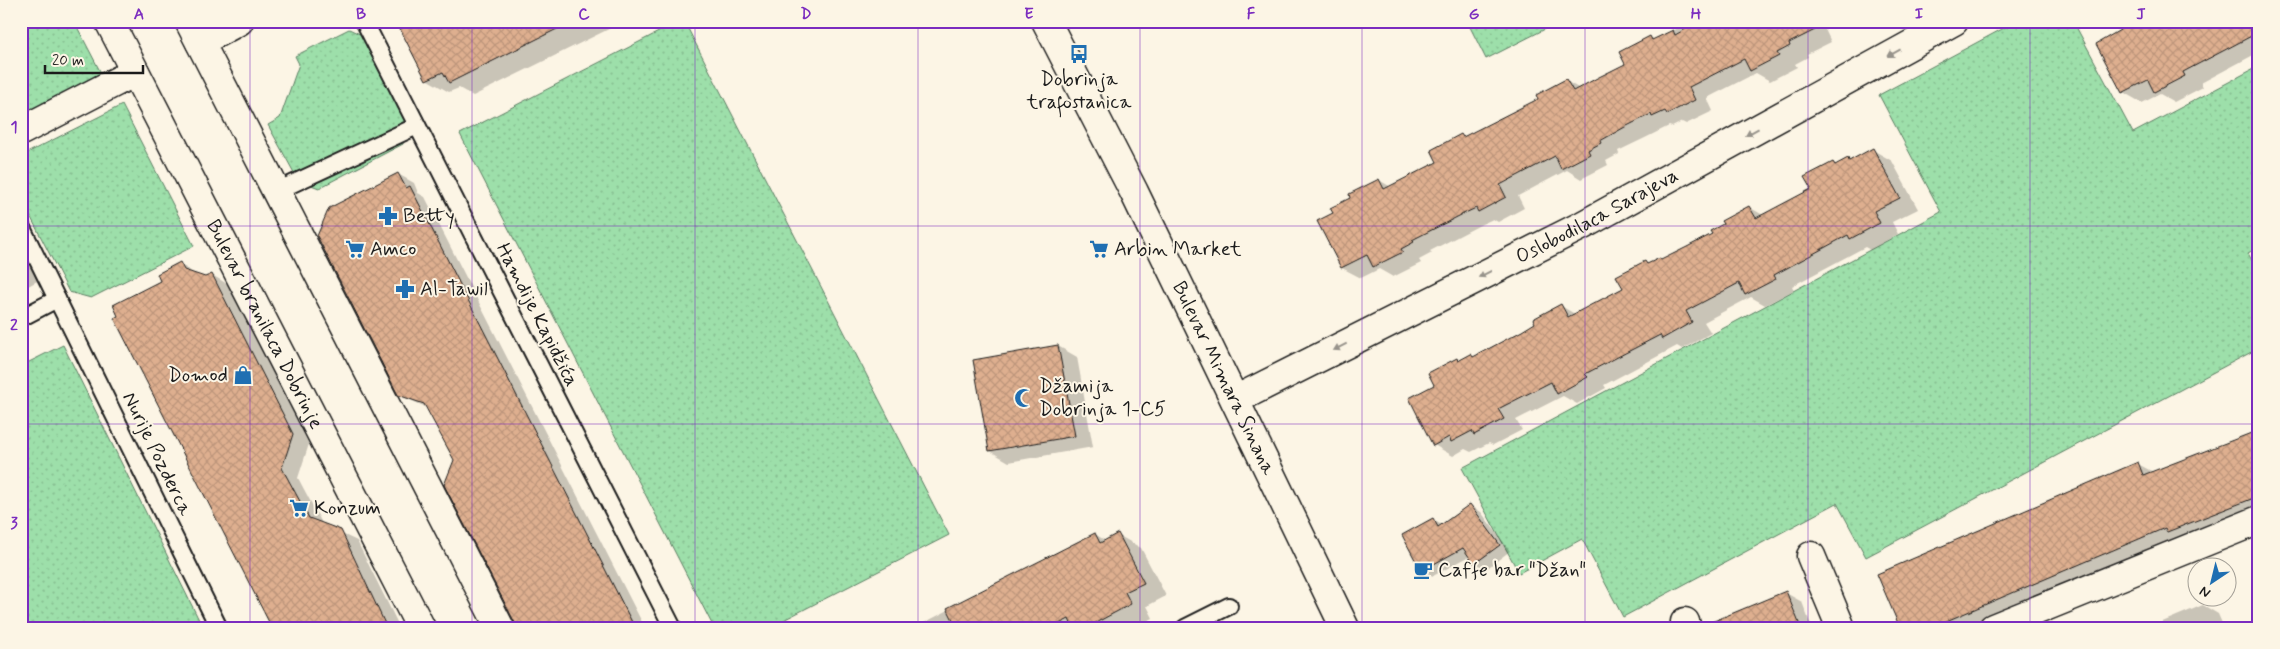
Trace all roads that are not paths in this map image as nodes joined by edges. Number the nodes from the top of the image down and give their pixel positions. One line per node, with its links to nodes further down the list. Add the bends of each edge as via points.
1 (109, 21): 7 (street, Bulevar branilaca Dobrinje)
2 (240, 21): 6 (street)
3 (364, 21): 8 (lane, Hamdije Kapidžića)
4 (1046, 21): 14 (street, Bulevar Mimara Sinana)
5 (1941, 24): 14 (street, Oslobodilaca Sarajeva, one-way to 14, via 1583,225)
6 (195, 31): 10 (street)
7 (134, 72): 9 (street); 19 (street, Bulevar branilaca Dobrinje)
8 (417, 126): 10 (lane); 21 (lane, Hamdije Kapidžića)
9 (21, 131)
10 (277, 191): 20 (street)
11 (21, 226): 12 (lane, Nurije Pozderca)
12 (57, 299): 13 (lane); 18 (lane, Nurije Pozderca)
13 (21, 318)
14 (1235, 400): 23 (street, Bulevar Mimara Sinana)
15 (2259, 520): 25 (street)
16 (1811, 556): 24 (street)
17 (1229, 606): 22 (lane)
18 (219, 628)
19 (421, 628)
20 (500, 628)
21 (673, 628)
22 (1185, 628)
23 (1344, 628)
24 (1841, 628)
25 (1993, 628)

